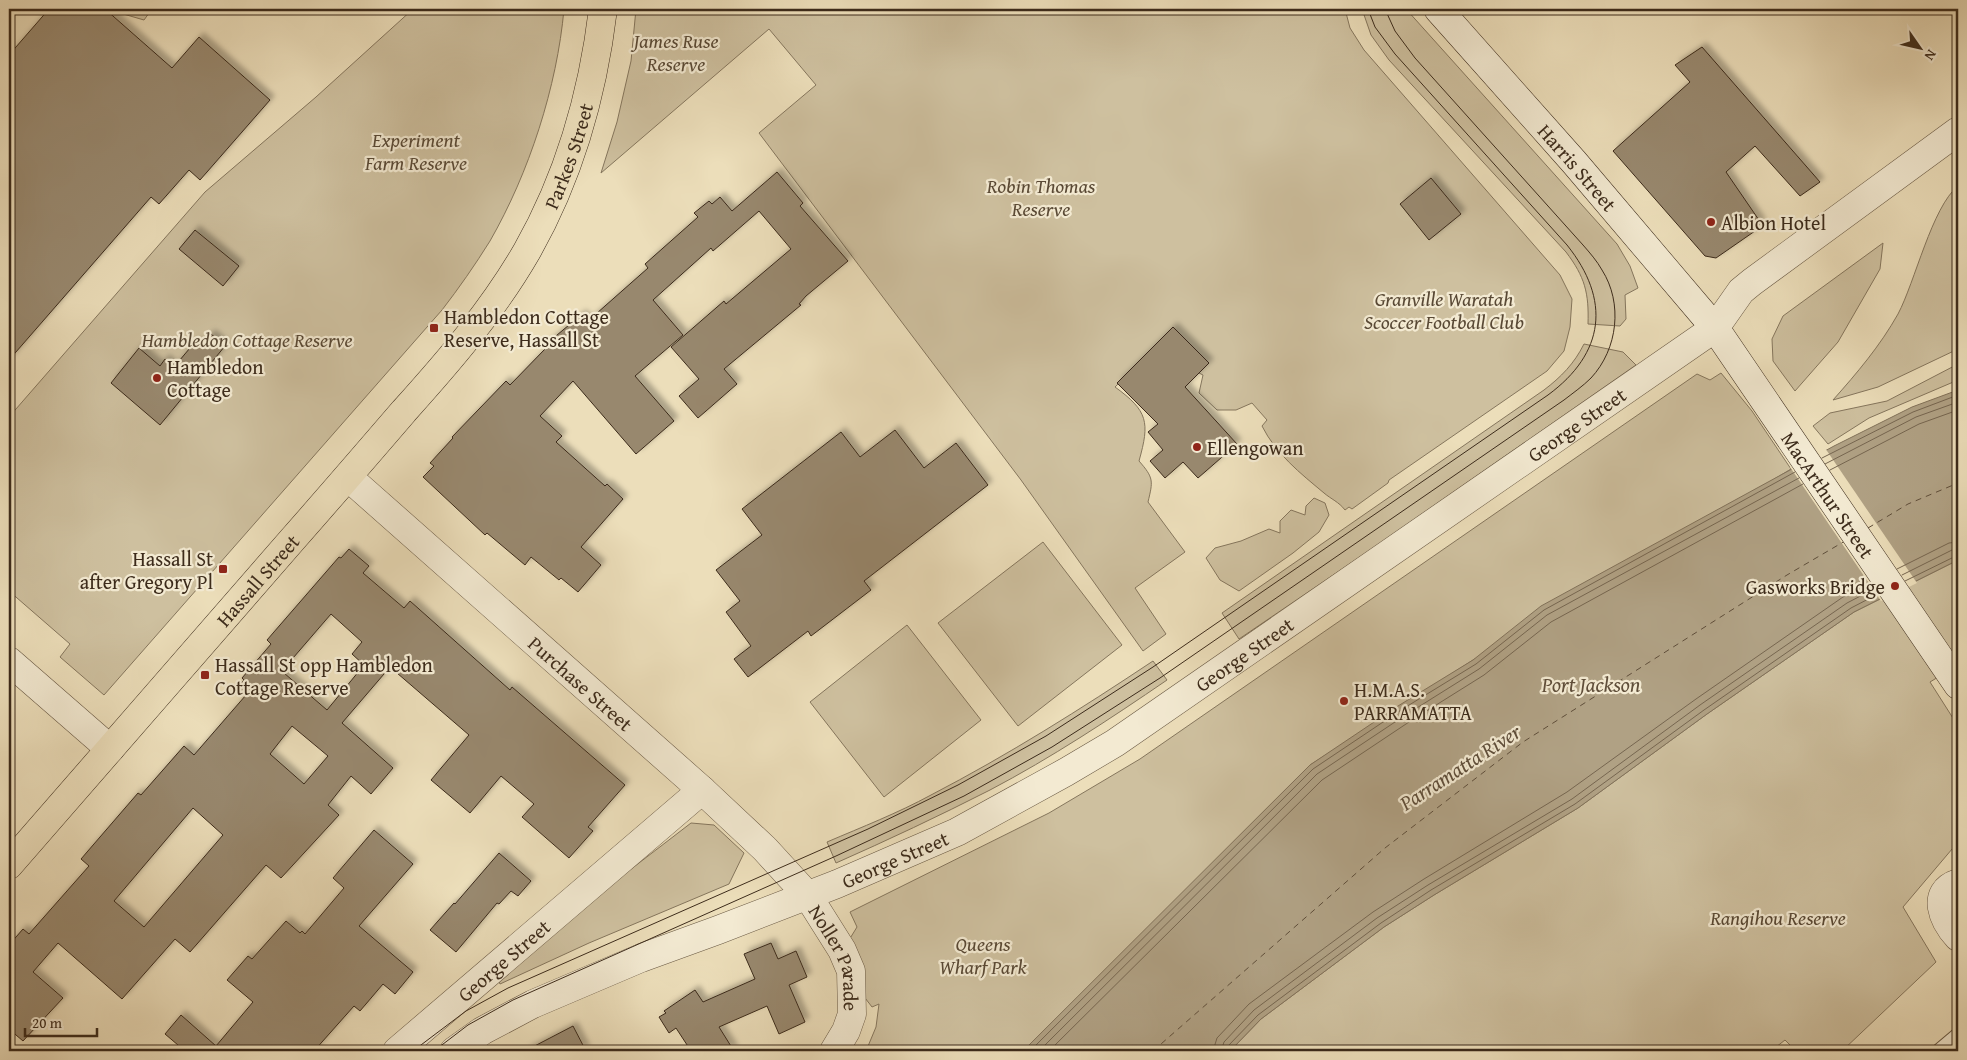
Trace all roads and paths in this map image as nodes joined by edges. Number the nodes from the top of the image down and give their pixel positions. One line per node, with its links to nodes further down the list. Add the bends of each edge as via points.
1 (603, 9): 4 (main road, Parkes Street, via 593,74 570,152 547,212)
2 (1438, 9): 5 (street, Harris Street)
3 (1958, 131): 5 (street, George Street, via 1752,282 1741,291)
4 (501, 291): 6 (main road, Hassall Street, via 477,326)
5 (1715, 328): 8 (street, MacArthur Street); 13 (street, George Street, via 1115,743 957,832)
6 (348, 477): 9 (main road, Hassall Street); 10 (street, Purchase Street)
7 (9, 660): 9 (street)
8 (1958, 685)
9 (110, 749): 11 (main road, Hassall Street)
10 (702, 790): 13 (street, Purchase Street, via 765,848); 16 (street, George Street)
11 (9, 865)
12 (1958, 883): 14 (street, via 1950,886 1942,898 1942,913)
13 (808, 896): 17 (street, George Street, via 640,958 547,998 489,1027); 18 (street, Noller Parade, via 842,950 851,971 852,1014)
14 (1958, 937)
15 (1958, 1035): 19 (lane)
16 (397, 1051)
17 (454, 1051)
18 (834, 1051)
19 (1939, 1051)

